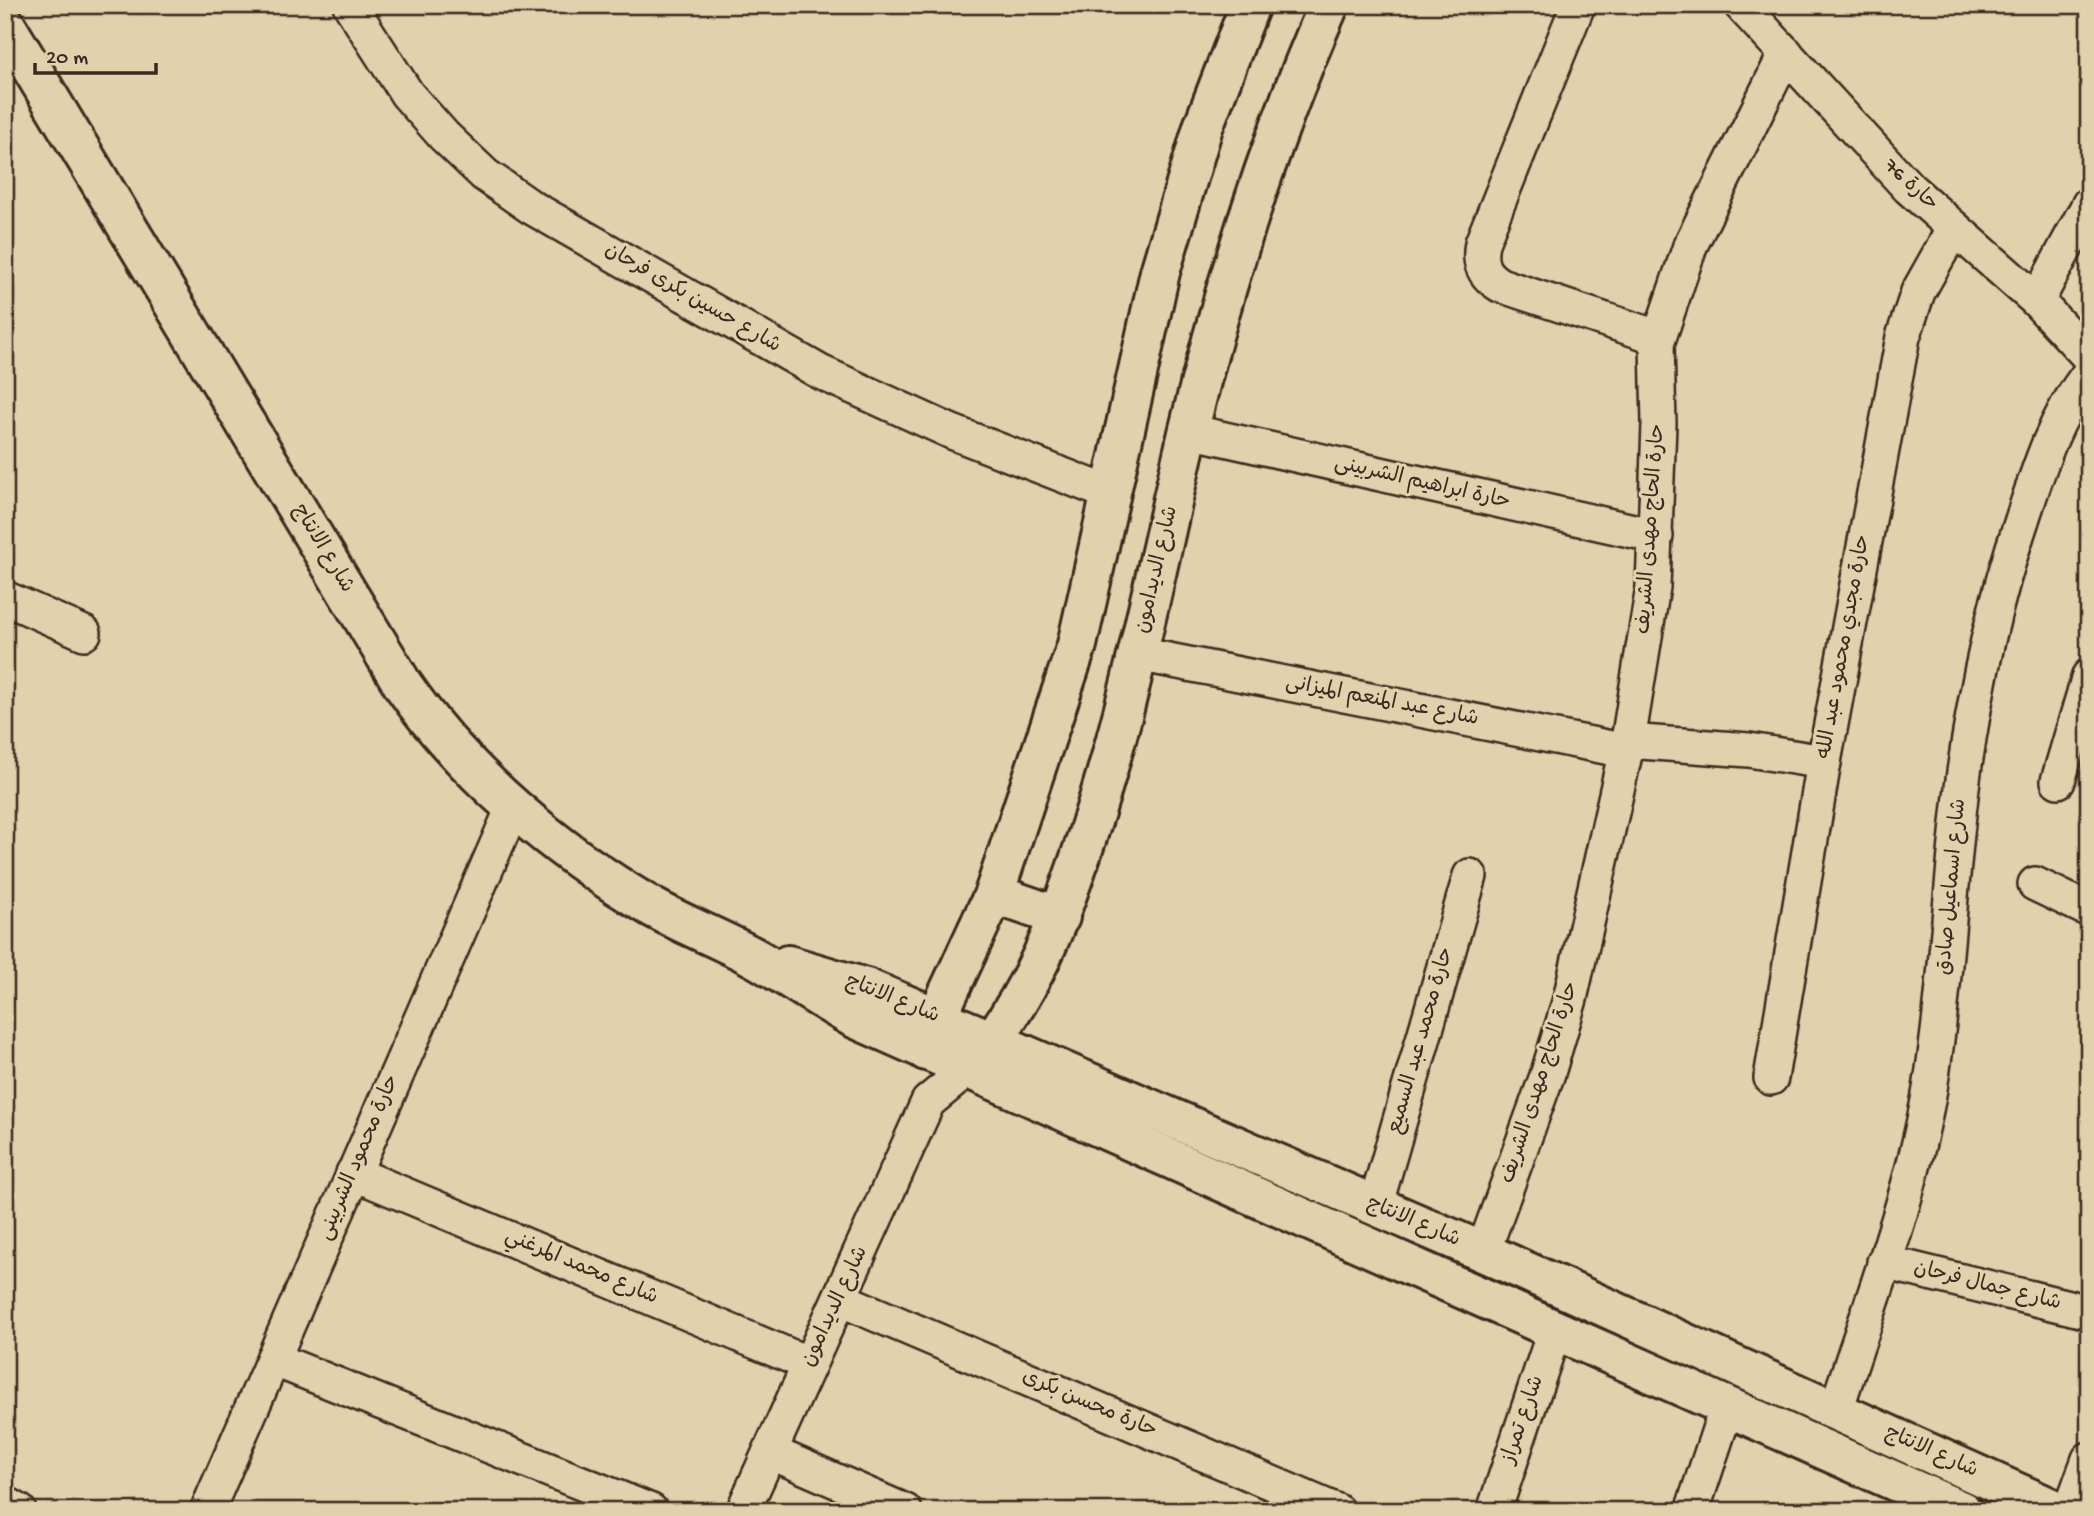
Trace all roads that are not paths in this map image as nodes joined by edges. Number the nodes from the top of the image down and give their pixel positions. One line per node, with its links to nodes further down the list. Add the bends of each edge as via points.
1 (350, 5): 15 (street, شارع حسين بكرى فرحان, via 407,94 444,136 485,174 531,207 820,372 952,432)
2 (1250, 5): 15 (main road, شارع الديدامون, via 1188,174)
3 (1329, 5): 14 (main road, شارع الديدامون, via 1255,198)
4 (1578, 5): 11 (street, via 1482,243 1482,268 1500,285 1648,334)
5 (1741, 5): 7 (street, حارة 76)
6 (5, 24): 24 (main road, شارع الانتاج, via 403,685 466,764)
7 (1786, 53): 9 (street, حارة 76, via 1866,145); 11 (street, via 1690,246)
8 (2089, 204): 10 (street)
9 (1954, 228): 10 (street, حارة 76); 22 (street, حارة مجدي محمود عبد الله, via 1918,292 1903,337)
10 (2037, 301): 12 (street, حارة 76)
11 (1657, 344): 16 (street, حارة الحاج مهدى الشريف)
12 (2089, 357)
13 (2089, 373): 37 (street, شارع اسماعيل صادق, via 2046,448 2001,582 1986,645 1964,772 1929,1090 1913,1171)
14 (1189, 432): 16 (street, حارة ابراهيم الشربينى); 19 (main road, شارع الديدامون)
15 (1109, 493): 27 (main road, شارع الديدامون, via 1077,645)
16 (1656, 536): 21 (street, حارة الحاج مهدى الشريف, via 1644,649)
17 (5, 598): 18 (street)
18 (84, 633)
19 (1138, 654): 21 (street, شارع عبد المنعم الميزانى); 29 (main road, شارع الديدامون, via 1106,778)
20 (2089, 676): 23 (street)
21 (1627, 746): 22 (street, شارع عبد المنعم الميزانى, via 1749,750); 36 (street, حارة الحاج مهدى الشريف, via 1570,999)
22 (1824, 762): 32 (street, حارة مجدي محمود عبد الله)
23 (2059, 781)
24 (514, 804): 30 (main road, شارع الانتاج, via 551,838 610,880 759,960 854,1018); 34 (street, حارة محمود الشربينى)
25 (1470, 876): 35 (street, حارة محمد عبد السميع)
26 (2035, 884): 28 (street)
27 (994, 894): 29 (main road); 30 (main road, شارع الديدامون)
28 (2089, 910)
29 (1060, 917): 31 (main road, شارع الديدامون, via 1024,996)
30 (932, 1034): 31 (main road, شارع الانتاج); 33 (street, شارع الديدامون, via 924,1073)
31 (981, 1055): 33 (street, شارع الديدامون); 35 (main road, شارع الانتاج); 40 (main road, شارع الانتاج)
32 (1771, 1078)
33 (928, 1102): 38 (street, شارع الديدامون)
34 (353, 1173): 41 (street, حارة محمود الشربينى); 42 (street, شارع محمد المرغني)
35 (1375, 1207): 36 (main road, شارع الانتاج)
36 (1483, 1252): 44 (main road, شارع الانتاج)
37 (1884, 1262): 39 (street, شارع جمال فرحان); 44 (street, شارع اسماعيل صادق)
38 (840, 1299): 42 (street, شارع الديدامون); 53 (street, حارة محسن بكرى)
39 (2089, 1312)
40 (1555, 1329): 43 (main road, شارع الانتاج); 54 (street, شارع تمراز)
41 (273, 1359): 49 (street, حارة محمود الشربينى); 50 (street)
42 (809, 1364): 45 (street, شارع الديدامون)
43 (1727, 1406): 55 (street); 56 (main road, شارع الانتاج)
44 (1836, 1410): 57 (main road, شارع الانتاج)
45 (770, 1452): 51 (street, شارع الديدامون); 52 (street)
46 (2089, 1459): 58 (street)
47 (5, 1503): 48 (street)
48 (19, 1511)
49 (207, 1511)
50 (652, 1511)
51 (743, 1511)
52 (905, 1511)
53 (1337, 1511)
54 (1494, 1511)
55 (1692, 1511)
56 (1962, 1511)
57 (2058, 1511)
58 (2070, 1511)

